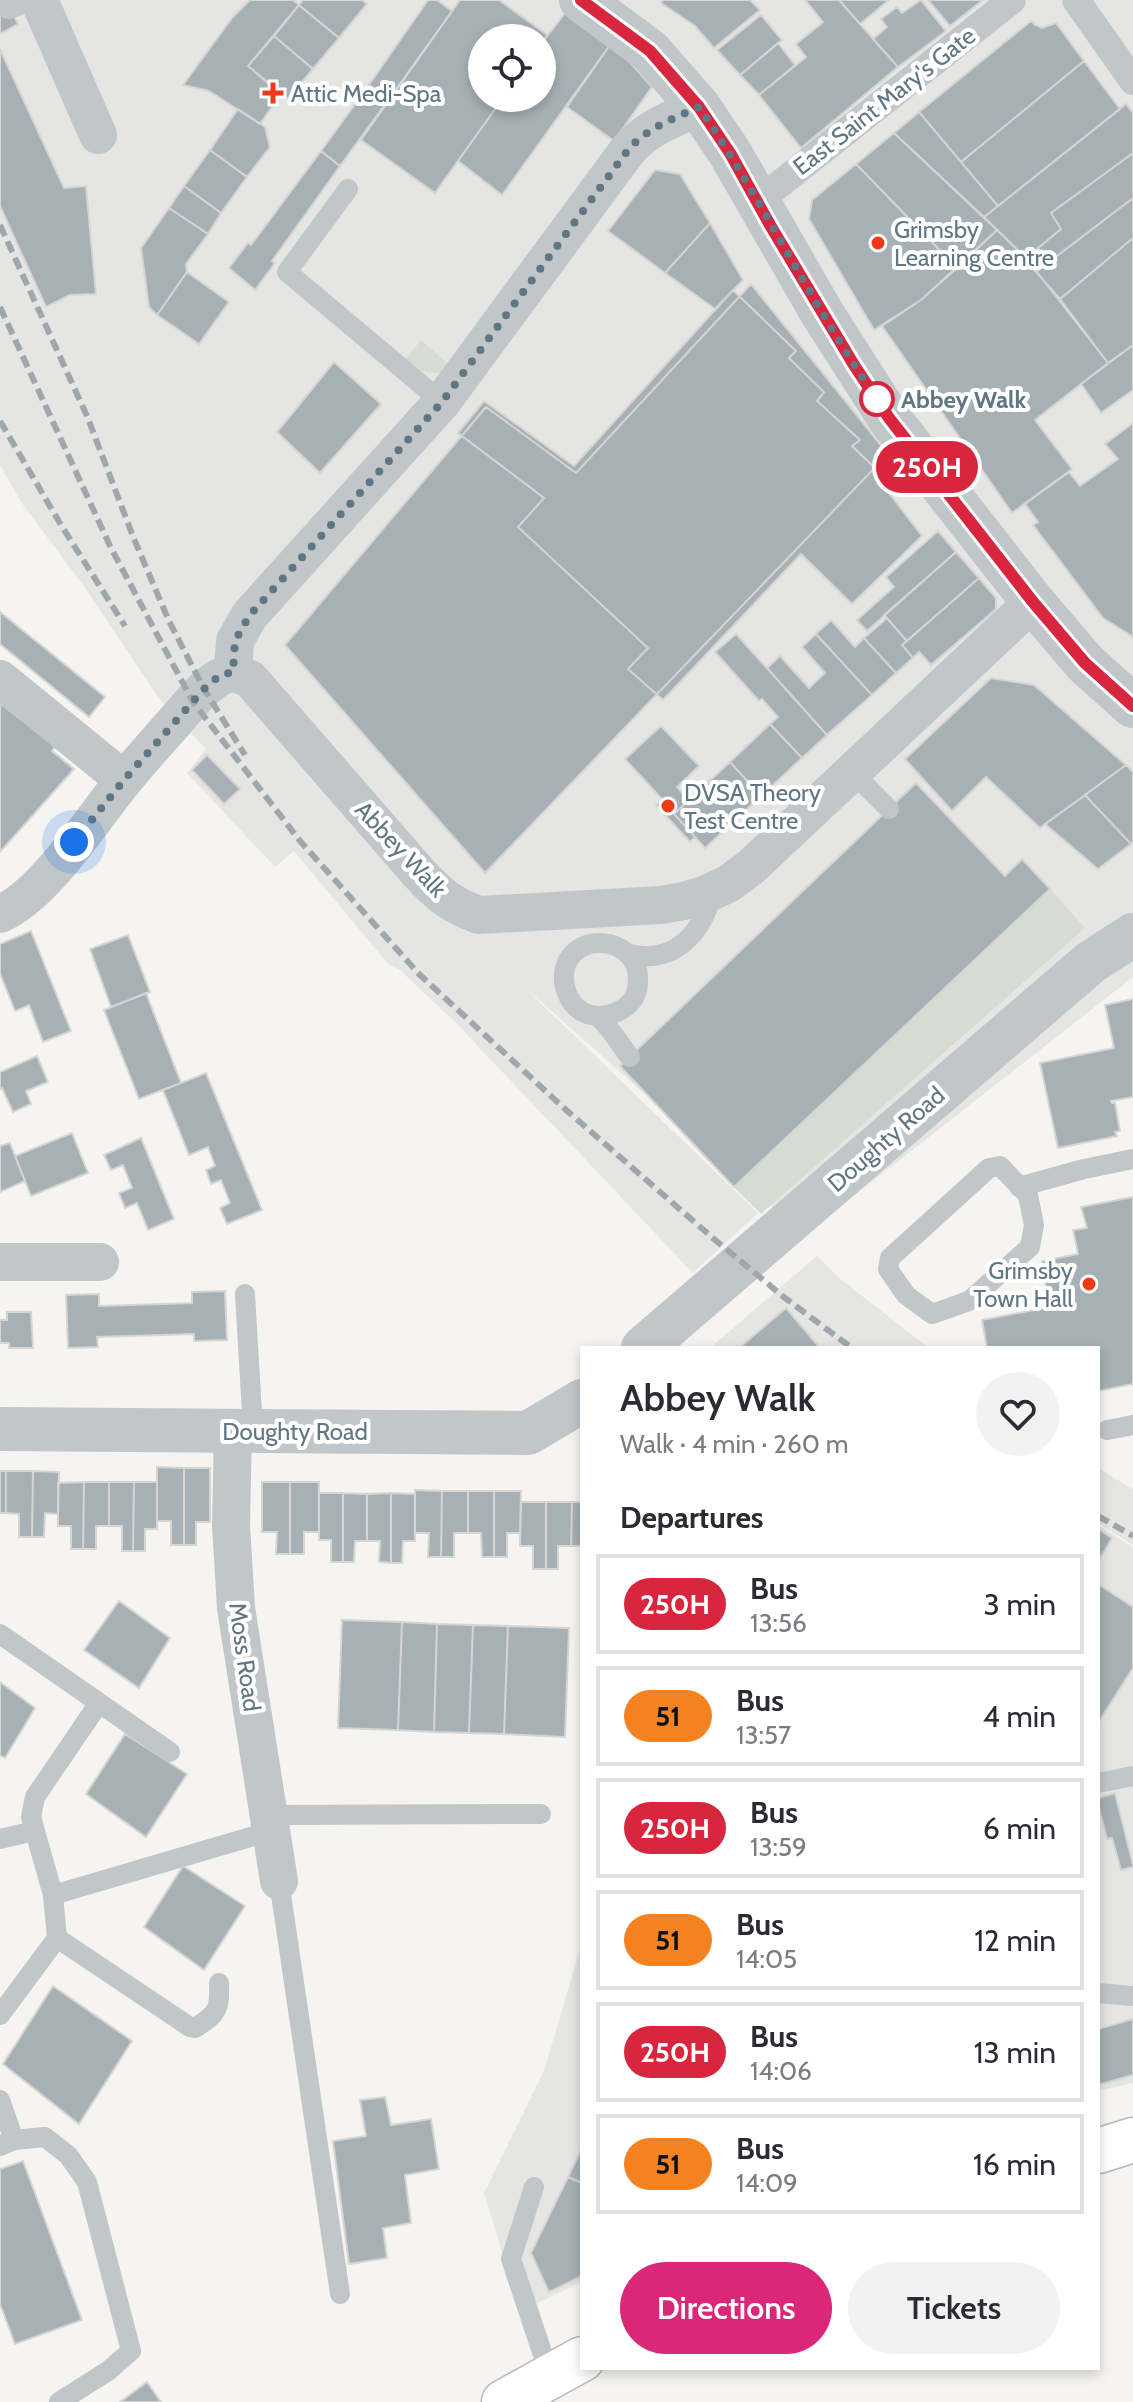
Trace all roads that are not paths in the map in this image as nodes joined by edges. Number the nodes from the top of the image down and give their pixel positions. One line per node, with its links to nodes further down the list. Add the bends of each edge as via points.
1 (581, 0): 6 (street, via 650,51)
2 (1012, 0): 9 (street, East Saint Mary's Gate)
3 (1076, 0): 5 (street)
4 (23, 2): 7 (street)
5 (1133, 81)
6 (699, 107): 9 (street); 10 (street, via 640,137 531,299)
7 (98, 135)
8 (348, 189): 10 (lane, via 287,272)
9 (757, 202): 11 (street, via 889,418)
10 (442, 402): 12 (street, via 249,616 235,641)
11 (1033, 602): 14 (street, via 1085,663); 15 (street, Abbey Walk)
12 (233, 672): 16 (street, via 204,689); 18 (street, Abbey Walk, via 250,679 438,894 459,908 479,915 650,906)
13 (0, 679): 16 (street)
14 (1133, 706)
15 (852, 772): 17 (lane); 18 (street, Abbey Walk, via 751,867)
16 (124, 780): 19 (street, via 41,882 15,908)
17 (889, 809)
18 (713, 891): 21 (lane, via 708,913 685,941 659,956)
19 (0, 914)
20 (1133, 935): 29 (street, Doughty Road, via 1091,962)
21 (630, 954): 22 (lane, via 639,975 634,997 619,1012); 22 (lane, via 611,943 589,944 566,967 569,999)
22 (597, 1016): 23 (lane)
23 (630, 1057)
24 (1133, 1159): 25 (lane)
25 (1019, 1187): 25 (lane, via 1028,1195 1034,1225 1030,1247 969,1301 932,1314 906,1295 888,1269 890,1258 989,1168 1000,1166)
26 (0, 1262): 27 (street)
27 (100, 1262)
28 (245, 1294): 33 (lane)
29 (645, 1346)
30 (580, 1402): 33 (street, Doughty Road, via 528,1433)
31 (1133, 1425): 34 (lane)
32 (0, 1429): 33 (street, Doughty Road)
33 (243, 1430): 41 (street, Moss Road, via 231,1525 236,1608)
34 (1107, 1430)
35 (0, 1634): 36 (lane)
36 (99, 1703): 37 (lane); 42 (lane, via 35,1797)
37 (170, 1752)
38 (1133, 1776): 39 (lane)
39 (1100, 1783)
40 (541, 1814): 41 (lane)
41 (270, 1823): 44 (street, Moss Road); 45 (lane)
42 (34, 1831): 43 (lane); 45 (lane)
43 (0, 1839)
44 (279, 1881): 56 (lane)
45 (53, 1895): 46 (lane)
46 (57, 1938): 47 (lane, via 190,2027 210,2019 220,2005); 50 (lane)
47 (219, 1983)
48 (1100, 1993): 49 (lane)
49 (1133, 1996)
50 (0, 2015)
51 (0, 2100): 53 (lane)
52 (1133, 2140): 54 (highway)
53 (7, 2143): 58 (lane, via 45,2137 68,2155 87,2182 131,2351)
54 (1100, 2150)
55 (534, 2187): 57 (lane, via 511,2259)
56 (340, 2294)
57 (566, 2368): 59 (highway)
58 (59, 2402)
59 (504, 2402)

